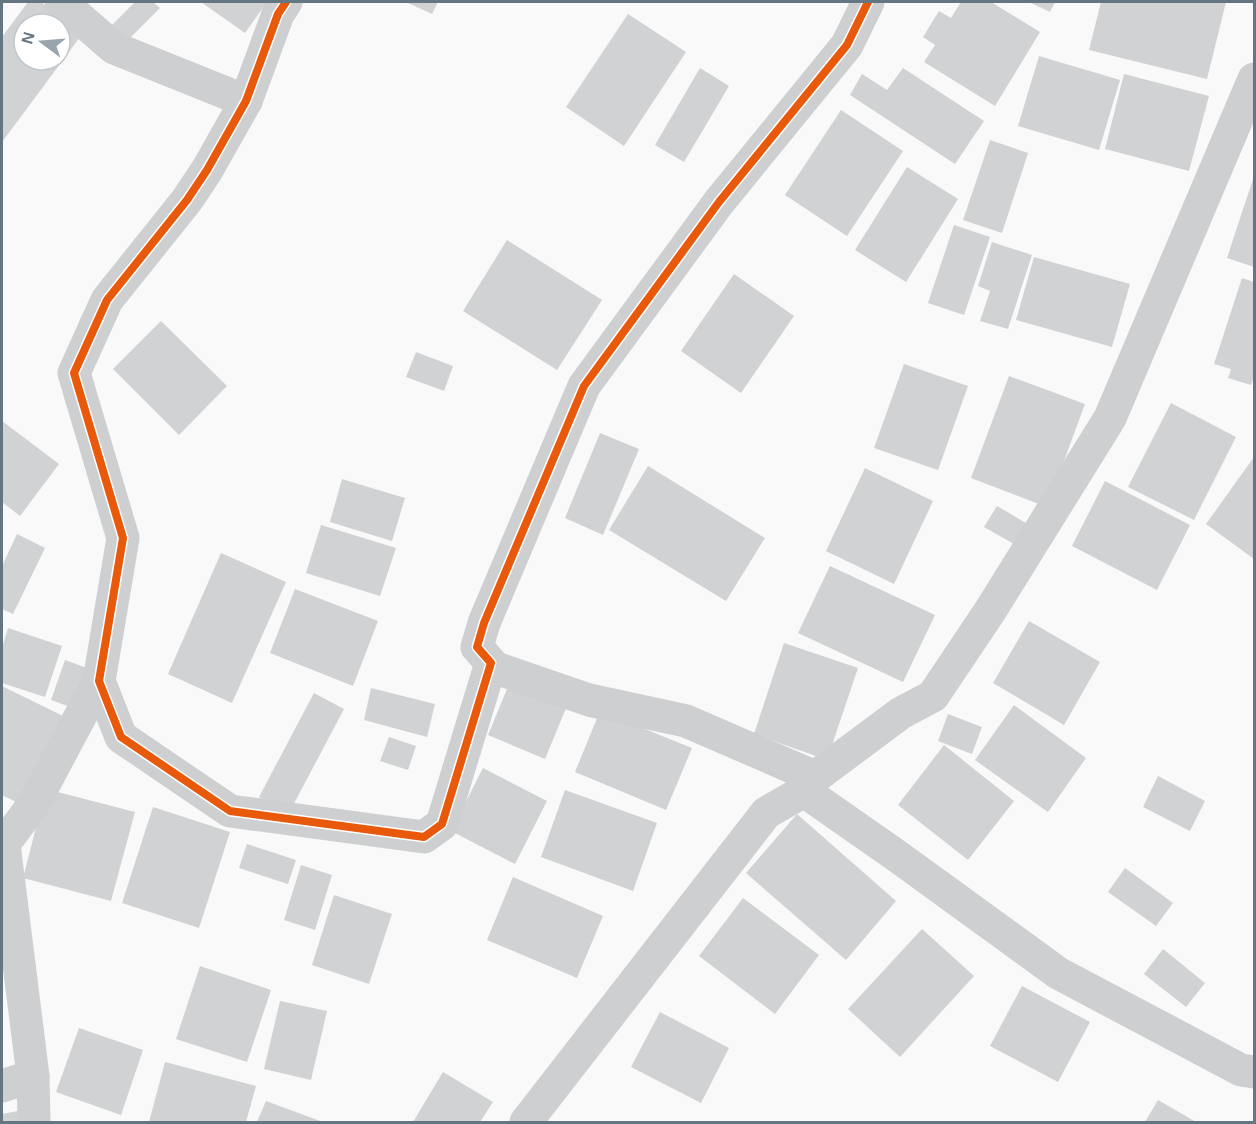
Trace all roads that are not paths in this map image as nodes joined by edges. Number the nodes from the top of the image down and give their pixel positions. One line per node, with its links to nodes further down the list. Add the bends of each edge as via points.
1 (61, 2): 5 (street, via 114,48)
2 (286, 2): 5 (street)
3 (868, 2): 6 (street, via 847,45 719,202 584,386 484,623 477,647)
4 (1254, 79): 8 (street, via 1110,418 1003,591 933,696 901,713)
5 (246, 101): 7 (street, via 187,200 107,300 74,373 123,538)
6 (490, 666): 7 (street, via 442,824 424,837 230,811 121,737); 8 (street, via 589,700 686,722)
7 (99, 681): 9 (street, via 33,805)
8 (810, 784): 10 (street, via 1058,973 1241,1070); 14 (street, via 766,813)
9 (3, 844): 11 (street)
10 (1254, 1072)
11 (33, 1076): 12 (street); 13 (street)
12 (2, 1086)
13 (34, 1122)
14 (526, 1122)

